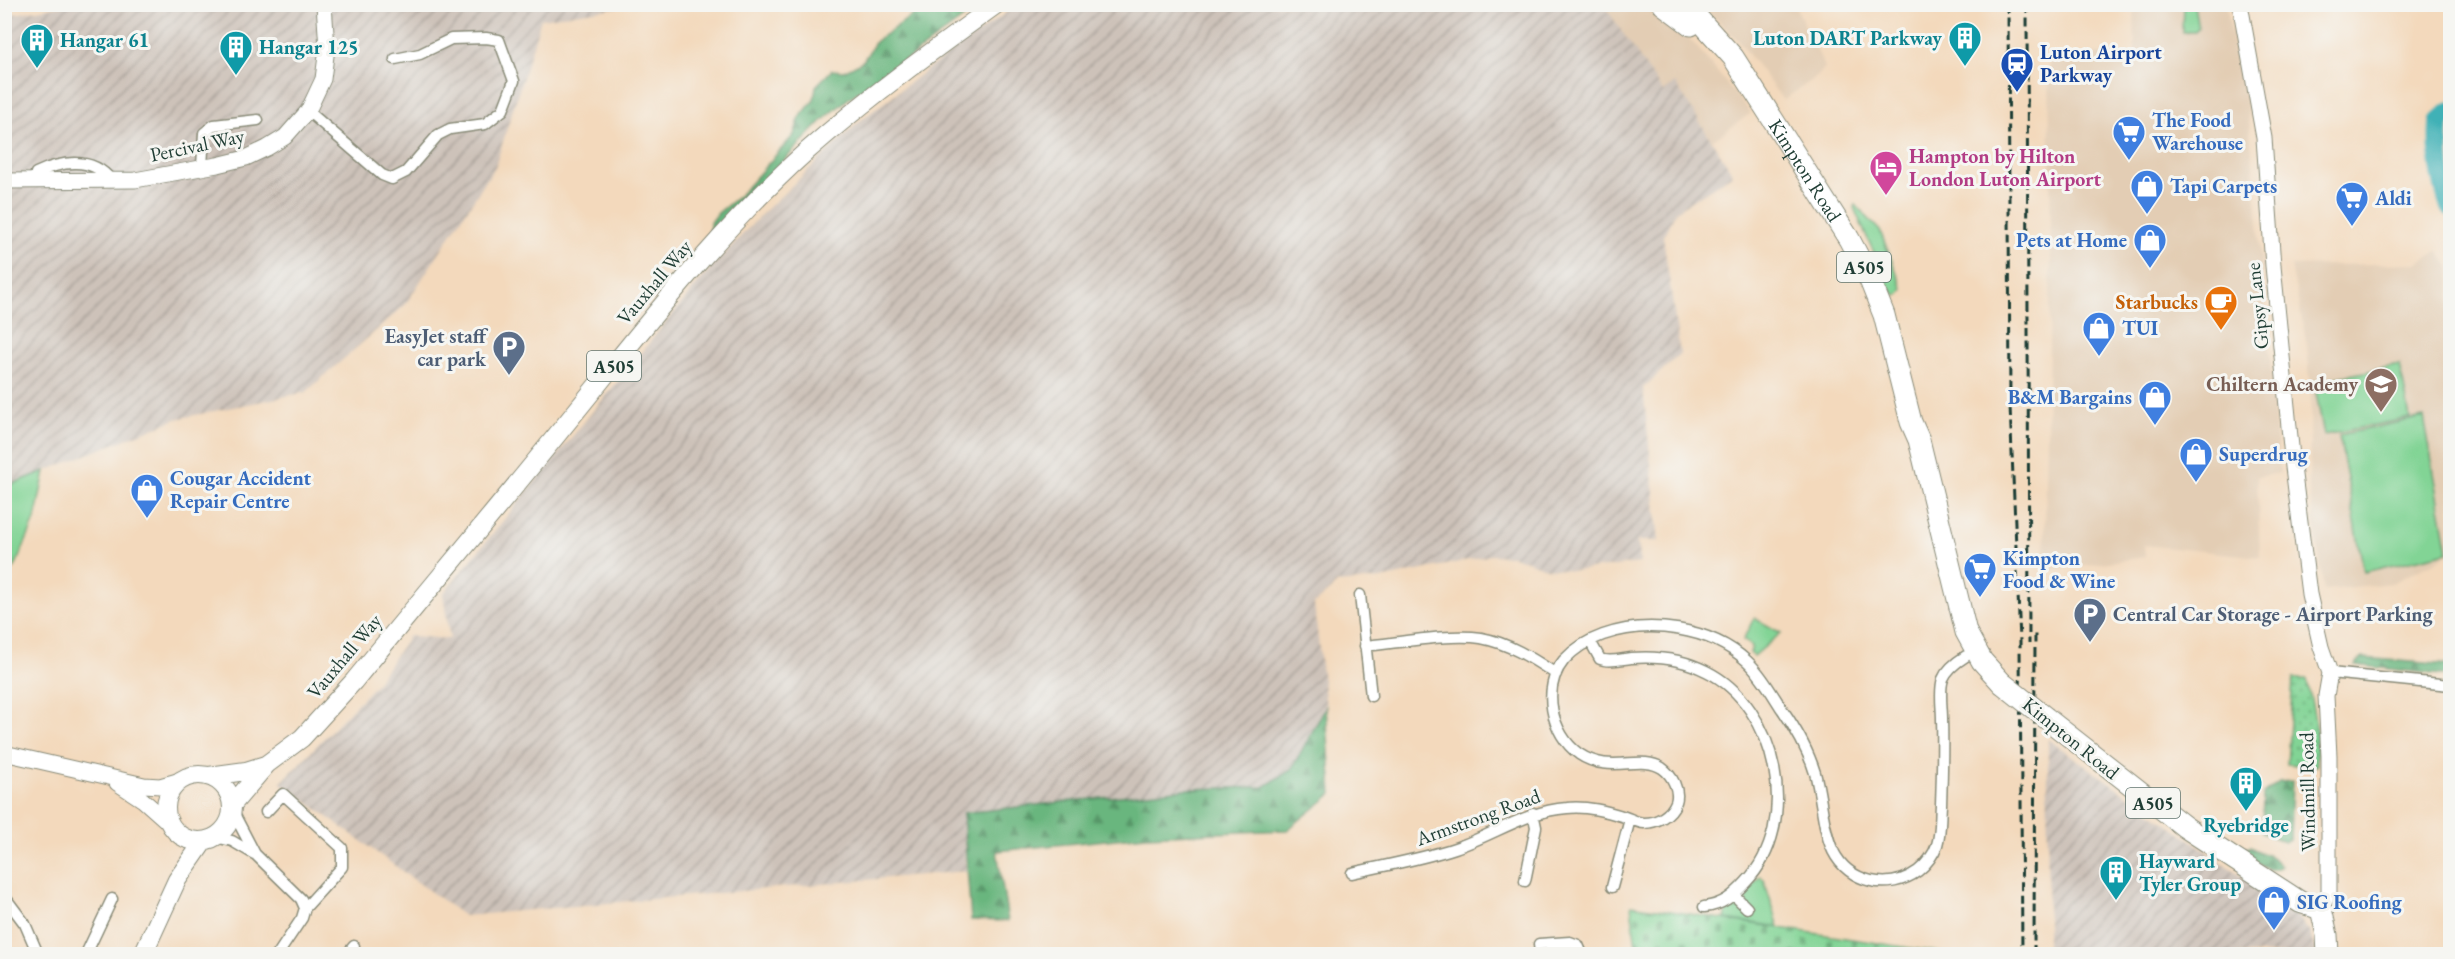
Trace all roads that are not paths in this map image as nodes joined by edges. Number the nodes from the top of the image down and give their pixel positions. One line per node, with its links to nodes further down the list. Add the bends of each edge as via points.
1 (324, 4): 8 (main road, Percival Way, via 327,48 323,79)
2 (997, 4): 23 (main road, Vauxhall Way / A505, via 858,107 757,200 696,266 348,688 302,738)
3 (1663, 4): 6 (highway, Kimpton Road / A505, via 1689,24)
4 (1682, 4): 6 (highway, Kimpton Road / A505)
5 (2240, 4): 18 (main road, Gipsy Lane, via 2264,138 2273,266 2309,594)
6 (1711, 34): 12 (highway, Kimpton Road / A505, via 1733,57 1849,238 1884,315)
7 (395, 59): 8 (street, via 420,54 451,39 499,40 514,81 503,110 485,124 450,129 438,135 406,172 392,179 382,175)
8 (308, 111): 10 (main road, Percival Way, via 285,137 267,148 246,158)
9 (258, 120): 10 (street, via 214,124 204,133)
10 (202, 167): 11 (main road, Percival Way, via 135,180)
11 (4, 181)
12 (1911, 422): 16 (highway, Kimpton Road / A505, via 1907,441 1919,493); 19 (highway, Kimpton Road / A505, via 1919,440 1966,632 1982,661)
13 (1360, 595): 15 (street)
14 (1590, 641): 16 (street, via 1623,629 1664,628 1712,640 1744,658 1797,731 1815,773 1834,851 1860,878 1881,882 1920,870 1937,845 1943,769 1943,680); 17 (street, via 1562,662); 38 (street, via 1604,660 1672,659 1706,670 1738,694 1756,718 1769,750 1776,820 1767,854)
15 (1365, 646): 17 (street, via 1479,638 1514,649); 21 (street)
16 (1966, 656): 19 (highway, Kimpton Road / A505, via 1989,679)
17 (1556, 674): 30 (street, Armstrong Road, via 1551,694 1553,714 1568,745 1594,762 1659,766 1674,780 1676,802 1668,813 1660,820 1643,823)
18 (2330, 674): 20 (street); 44 (main road, Windmill Road, via 2326,696 2329,892)
19 (2002, 683): 44 (highway, Kimpton Road / A505, bridge, via 2185,827 2300,902)
20 (2451, 685)
21 (1371, 696)
22 (4, 753): 25 (main road)
23 (267, 765): 24 (main road, Vauxhall Way / A505); 27 (main road, Vauxhall Way / A505)
24 (208, 776): 26 (main road); 27 (main road, via 225,788)
25 (110, 778): 26 (main road, via 160,786); 31 (main road)
26 (181, 780): 31 (main road, via 168,795 166,807)
27 (232, 807): 32 (main road, via 223,831); 33 (street)
28 (266, 812): 42 (street, via 283,794 342,848 342,867)
29 (1533, 813): 30 (street, Armstrong Road, via 1589,807); 34 (street, Armstrong Road, via 1452,849); 36 (street, via 1536,827)
30 (1630, 819): 37 (street)
31 (172, 826): 32 (main road, via 190,840); 35 (main road, via 180,855)
32 (210, 839): 33 (street, via 232,841); 35 (main road)
33 (255, 854): 42 (street, via 301,899)
34 (1352, 873)
35 (177, 879): 47 (main road)
36 (1525, 881)
37 (1612, 887)
38 (1734, 895): 41 (street); 43 (street)
39 (4, 896): 45 (street, via 26,924)
40 (112, 899): 46 (street)
41 (1704, 907)
42 (305, 908): 48 (street)
43 (1747, 908)
44 (2321, 909): 51 (highway)
45 (38, 954)
46 (87, 954)
47 (143, 954)
48 (278, 954)
49 (1540, 954): 50 (street, via 1539,944 1570,942 1578,945)
50 (1582, 954)
51 (2328, 954)

